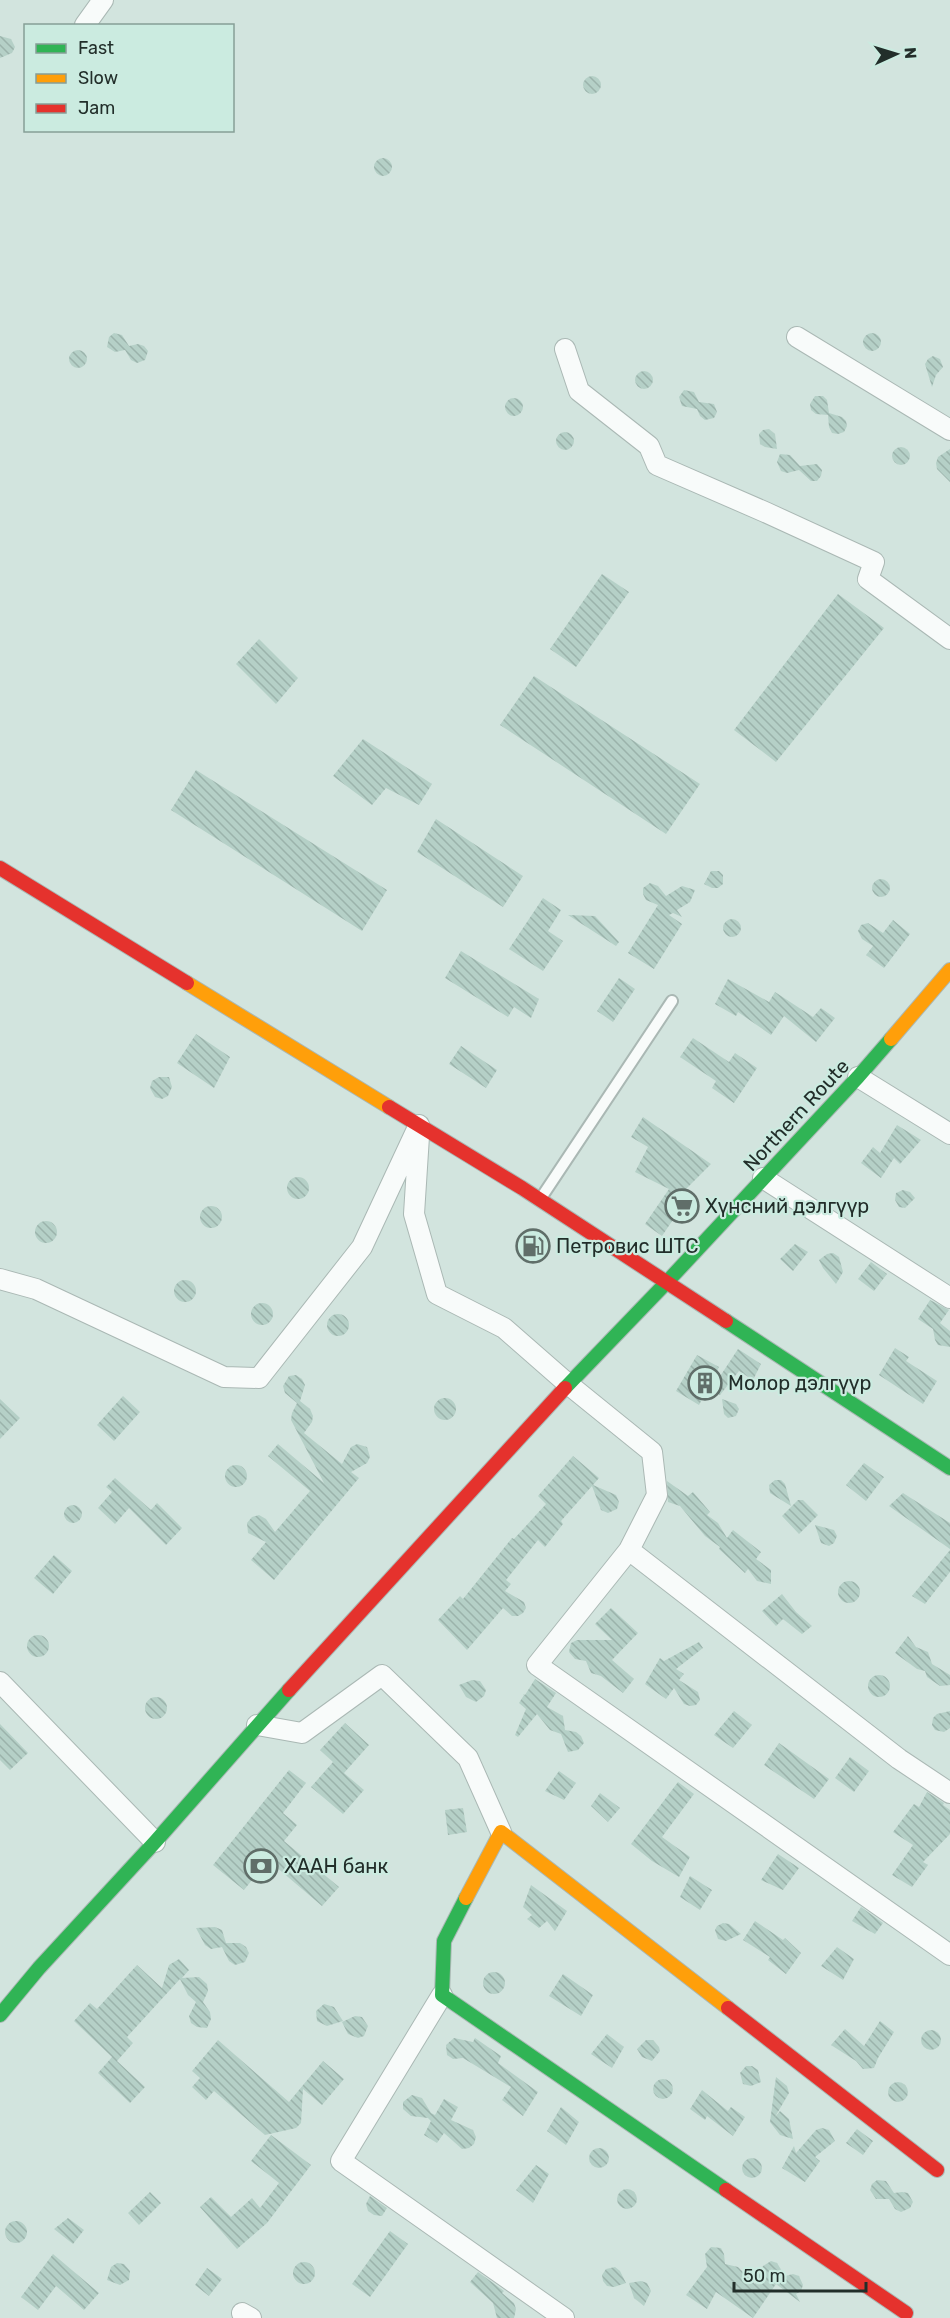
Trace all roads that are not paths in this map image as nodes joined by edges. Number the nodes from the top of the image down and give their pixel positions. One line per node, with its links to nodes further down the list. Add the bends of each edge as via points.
1 (103, 0): 2 (street)
2 (86, 24)
3 (797, 337): 5 (street)
4 (565, 349): 6 (street, via 579,391 649,446 657,465 874,562 868,579)
5 (950, 430)
6 (950, 639)
7 (0, 868): 12 (main road)
8 (950, 970): 9 (main road, Northern Route)
9 (942, 992): 11 (main road, Northern Route)
10 (672, 1001): 15 (lane)
11 (858, 1077): 13 (street); 14 (main road, Northern Route)
12 (419, 1125): 15 (main road); 16 (street, via 362,1247 259,1378 224,1377 36,1289); 19 (street, via 414,1214 437,1294 504,1328)
13 (950, 1134)
14 (763, 1178): 17 (main road, Northern Route); 18 (street)
15 (540, 1200): 17 (main road)
16 (0, 1279)
17 (666, 1283): 19 (main road, Northern Route); 20 (main road)
18 (950, 1299)
19 (568, 1384): 21 (street, via 652,1452 657,1495); 23 (main road, Northern Route)
20 (950, 1468)
21 (629, 1550): 24 (street, via 899,1759); 27 (street, via 537,1665)
22 (0, 1682): 26 (street)
23 (257, 1725): 25 (street, via 302,1733 382,1675 468,1758); 26 (main road, Northern Route)
24 (950, 1793)
25 (501, 1832): 28 (main road, via 444,1941); 30 (main road)
26 (155, 1842): 29 (main road, Northern Route)
27 (950, 1955)
28 (442, 1995): 31 (main road); 32 (street, via 341,2161)
29 (0, 2015)
30 (937, 2170)
31 (906, 2313)
32 (564, 2318)

